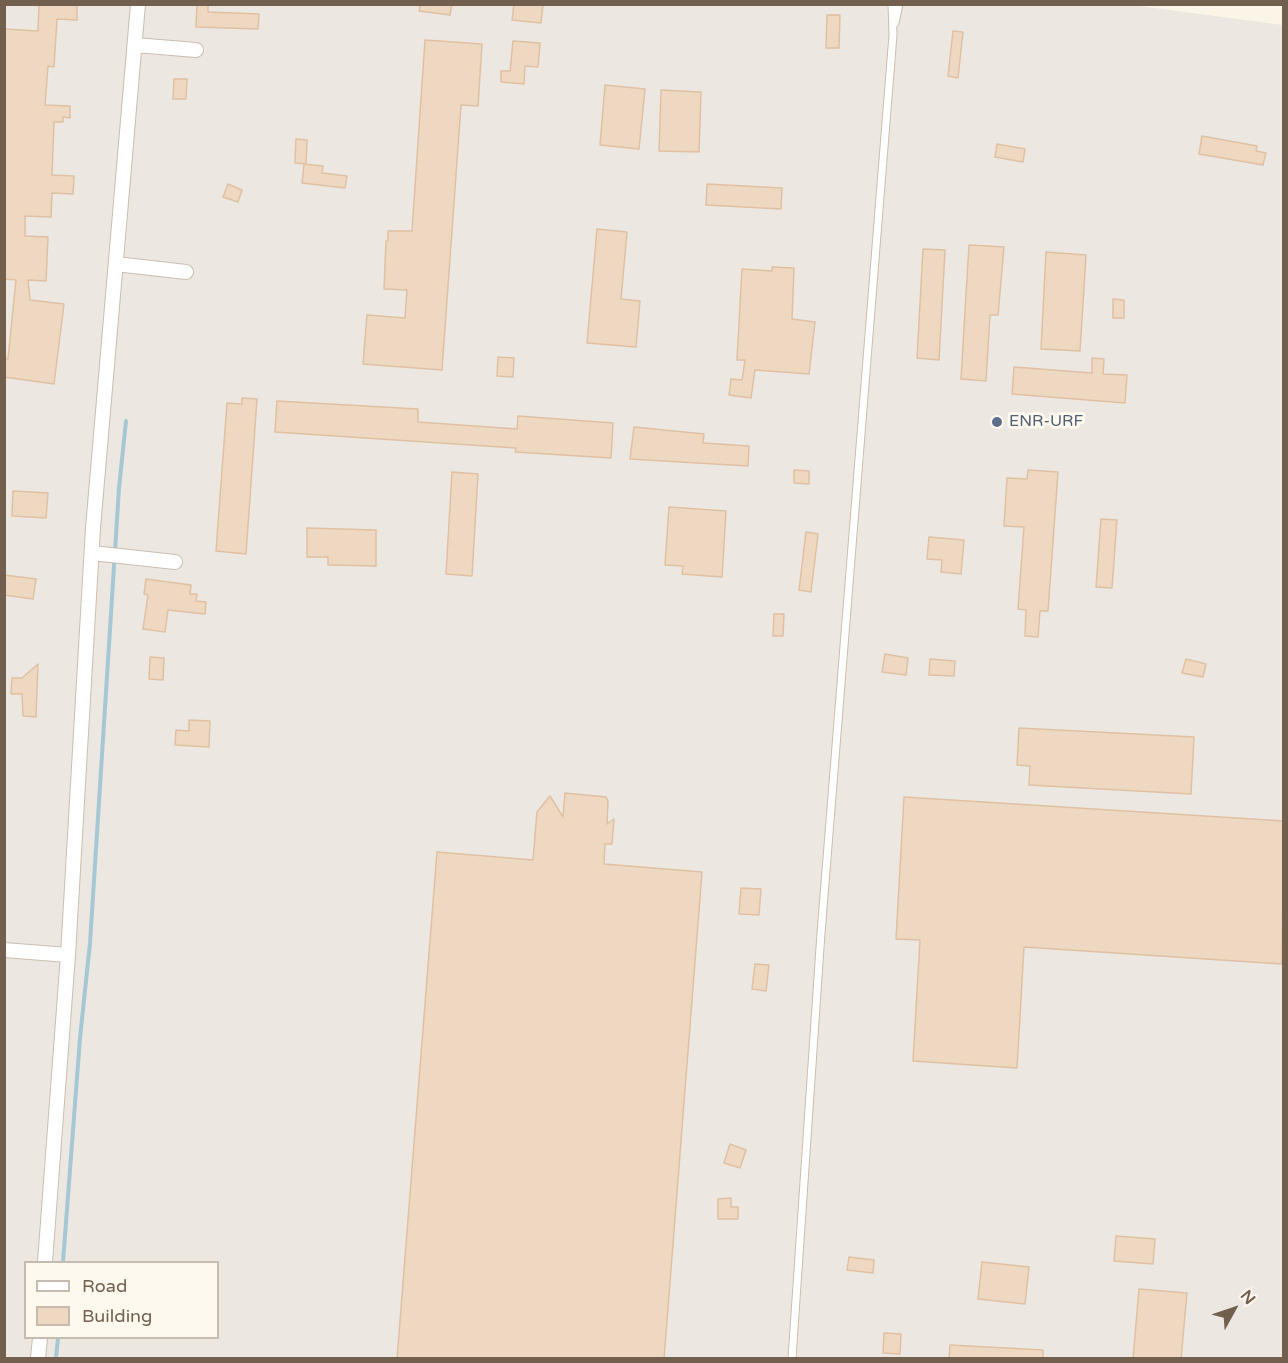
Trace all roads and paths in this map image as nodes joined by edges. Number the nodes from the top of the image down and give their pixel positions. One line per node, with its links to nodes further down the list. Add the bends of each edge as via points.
1 (138, 4): 5 (street)
2 (892, 4): 4 (lane)
3 (899, 4): 4 (lane)
4 (893, 35): 16 (lane, via 820,933)
5 (135, 45): 6 (street); 7 (street)
6 (196, 50)
7 (116, 264): 8 (street); 9 (street)
8 (186, 272)
9 (92, 553): 10 (street); 12 (street)
10 (175, 562)
11 (4, 950): 12 (street)
12 (68, 955): 13 (street)
13 (45, 1261)
14 (40, 1339): 15 (street)
15 (38, 1359)
16 (792, 1359)

